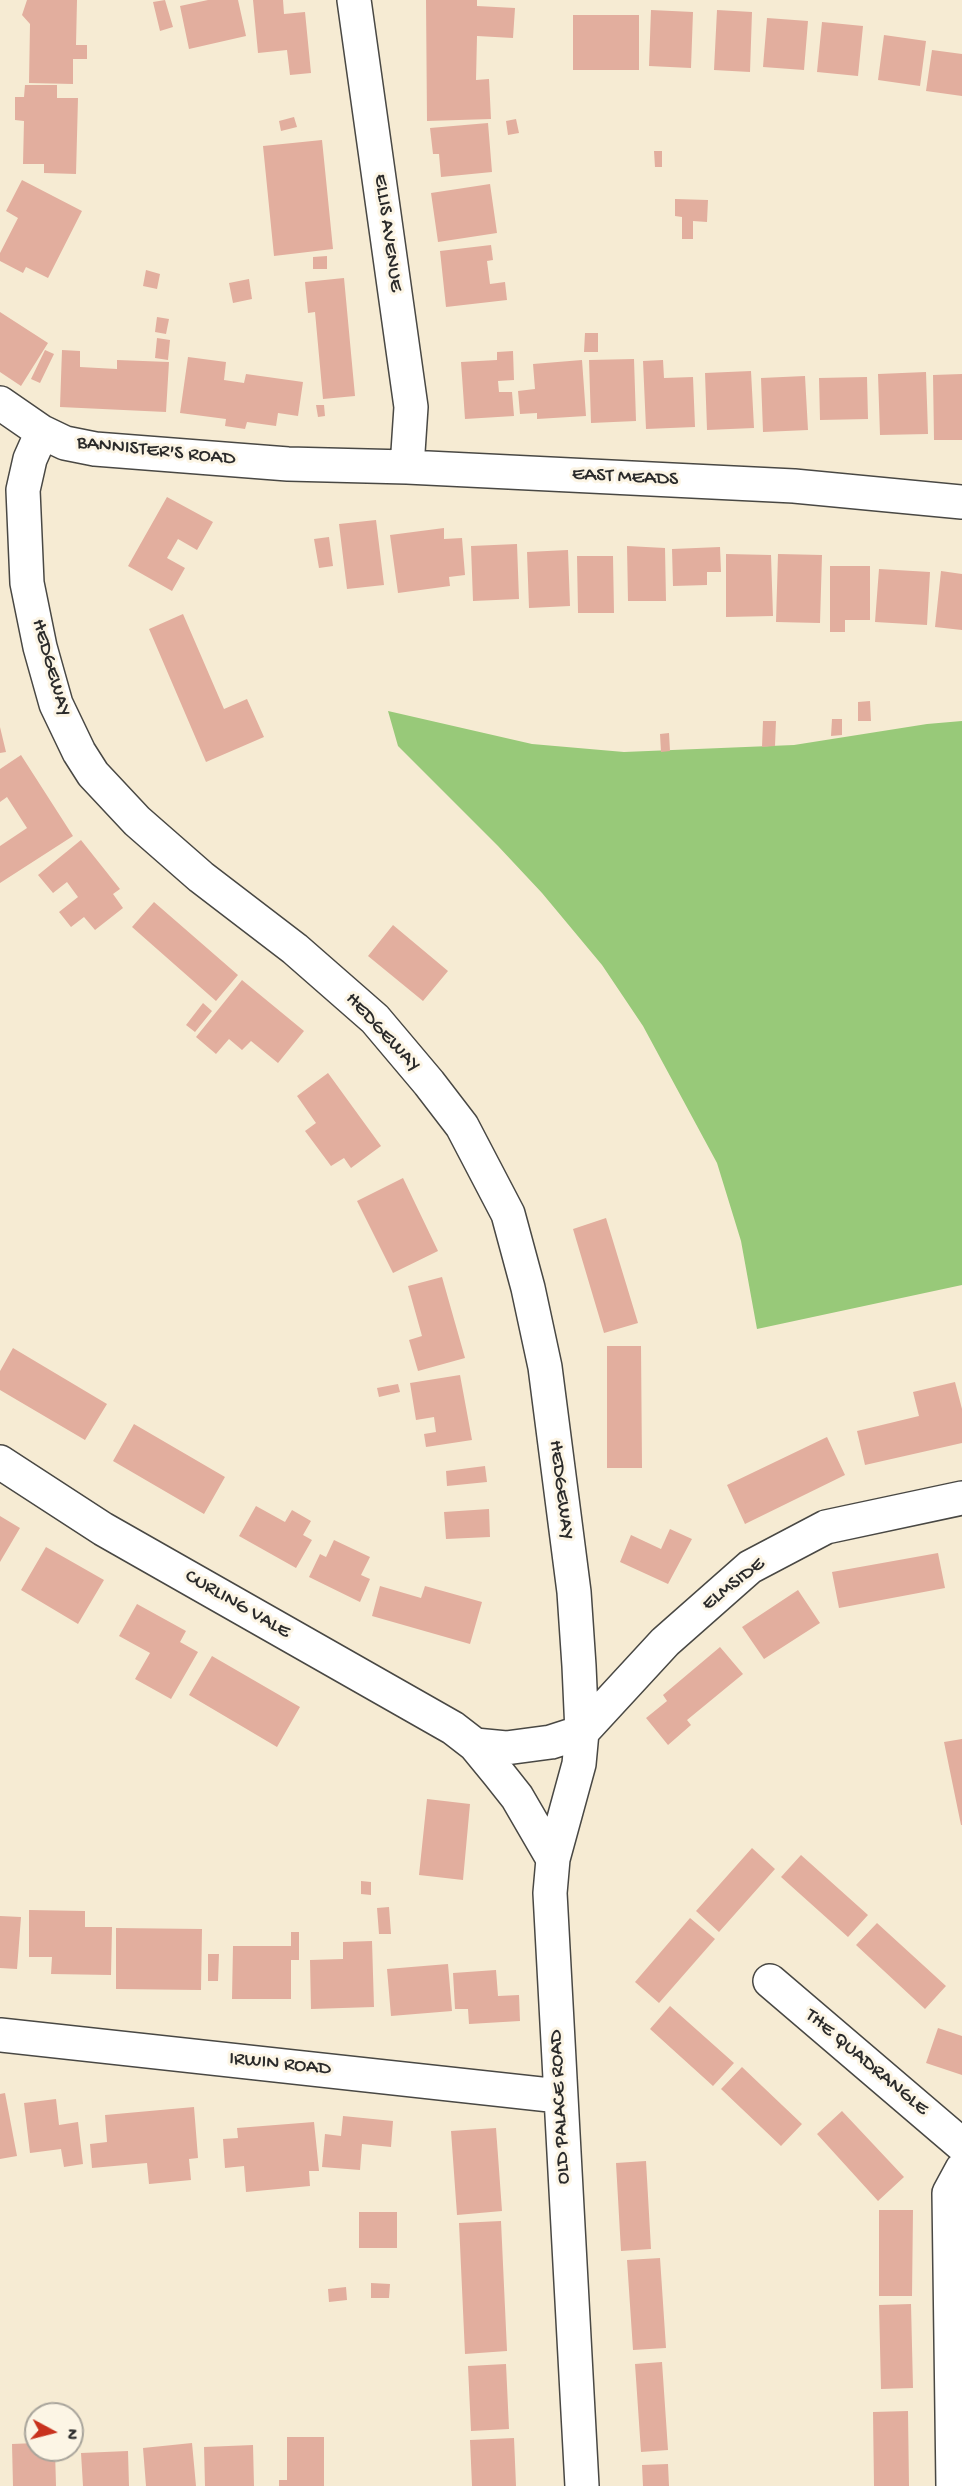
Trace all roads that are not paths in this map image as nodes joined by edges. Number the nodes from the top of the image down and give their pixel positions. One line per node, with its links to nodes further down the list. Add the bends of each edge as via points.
1 (354, 0): 5 (street, ELLIS AVENUE, via 411,407)
2 (0, 403): 3 (street, BANNISTER'S ROAD)
3 (42, 432): 4 (street, BANNISTER'S ROAD, via 65,443 95,449); 9 (street, HEDGEWAY, via 23,490 27,583 56,704 79,752 93,774 137,821 375,1019 462,1126 508,1214 544,1367 574,1592)
4 (288, 464): 5 (street, EAST MEADS)
5 (407, 467): 6 (street, EAST MEADS, via 794,486)
6 (962, 502)
7 (0, 1462): 10 (street, CURLING VALE, via 103,1529 428,1713)
8 (962, 1498): 9 (street, ELMSIDE, via 826,1527 750,1568 665,1642)
9 (582, 1732): 10 (street, CURLING VALE, via 551,1742 506,1748); 11 (street, OLD PALACE ROAD, via 579,1764)
10 (475, 1745): 11 (street, CURLING VALE, via 517,1797)
11 (554, 1859): 14 (street, OLD PALACE ROAD, via 550,1893)
12 (770, 1981): 15 (street, THE QUADRANGLE)
13 (0, 2035): 14 (street, IRWIN ROAD)
14 (559, 2096): 17 (street, OLD PALACE ROAD)
15 (962, 2145)
16 (962, 2169): 18 (street, via 949,2193)
17 (582, 2486)
18 (953, 2486)

